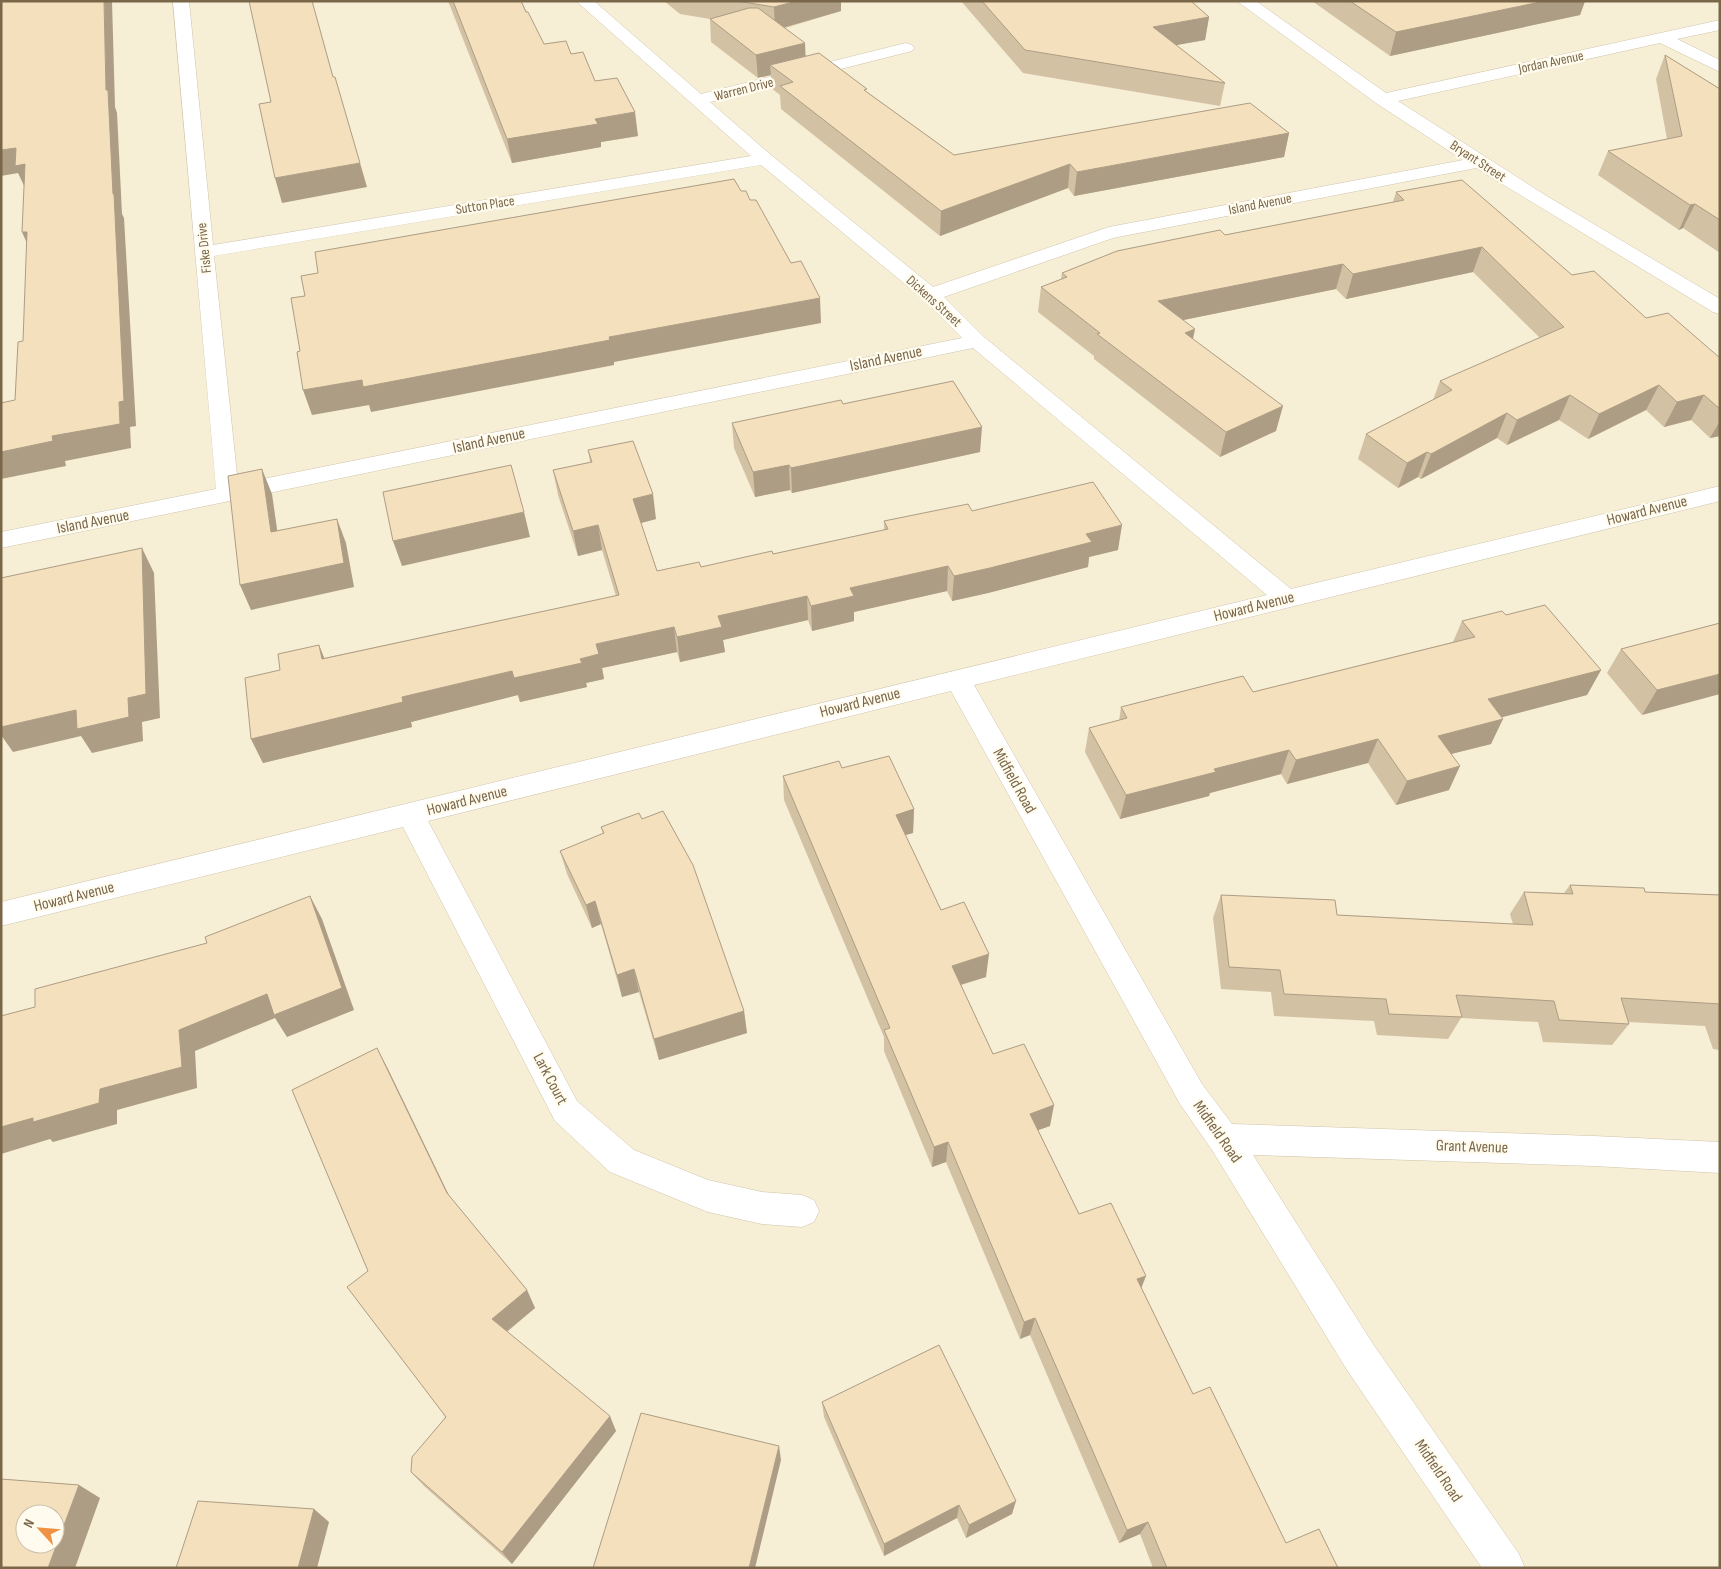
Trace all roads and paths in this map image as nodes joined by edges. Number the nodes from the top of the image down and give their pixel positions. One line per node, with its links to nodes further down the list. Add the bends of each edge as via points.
1 (181, 1): 12 (street, Fiske Drive)
2 (584, 1): 9 (street, Dickens Street)
3 (1245, 1): 8 (street, Bryant Street)
4 (1720, 26): 5 (street, Jordan Avenue)
5 (1662, 38): 7 (street); 8 (street, Jordan Avenue)
6 (906, 48): 9 (street, Warren Drive)
7 (1720, 67)
8 (1382, 99): 11 (street, Bryant Street)
9 (699, 100): 10 (street, Dickens Street)
10 (765, 158): 12 (street, Sutton Place); 13 (street, Dickens Street)
11 (1479, 162): 13 (street, Island Avenue, via 1109,233); 14 (street, Bryant Street)
12 (205, 252): 17 (street, Fiske Drive)
13 (930, 295): 15 (street, Dickens Street)
14 (1720, 308)
15 (977, 341): 17 (street, Island Avenue); 19 (street, Dickens Street)
16 (1720, 493): 19 (street, Howard Avenue)
17 (228, 495): 18 (street, Island Avenue)
18 (1, 540)
19 (1287, 599): 20 (street, Howard Avenue)
20 (957, 679): 21 (street, Howard Avenue); 23 (street, Midfield Road, via 1191,1094)
21 (411, 815): 22 (street, Howard Avenue); 25 (street, Lark Court, via 566,1111 622,1160 708,1196 762,1208)
22 (1, 914)
23 (1224, 1139): 24 (street, Grant Avenue, via 1594,1150); 26 (street, Midfield Road, via 1360,1357)
24 (1720, 1158)
25 (802, 1211)
26 (1505, 1568)

